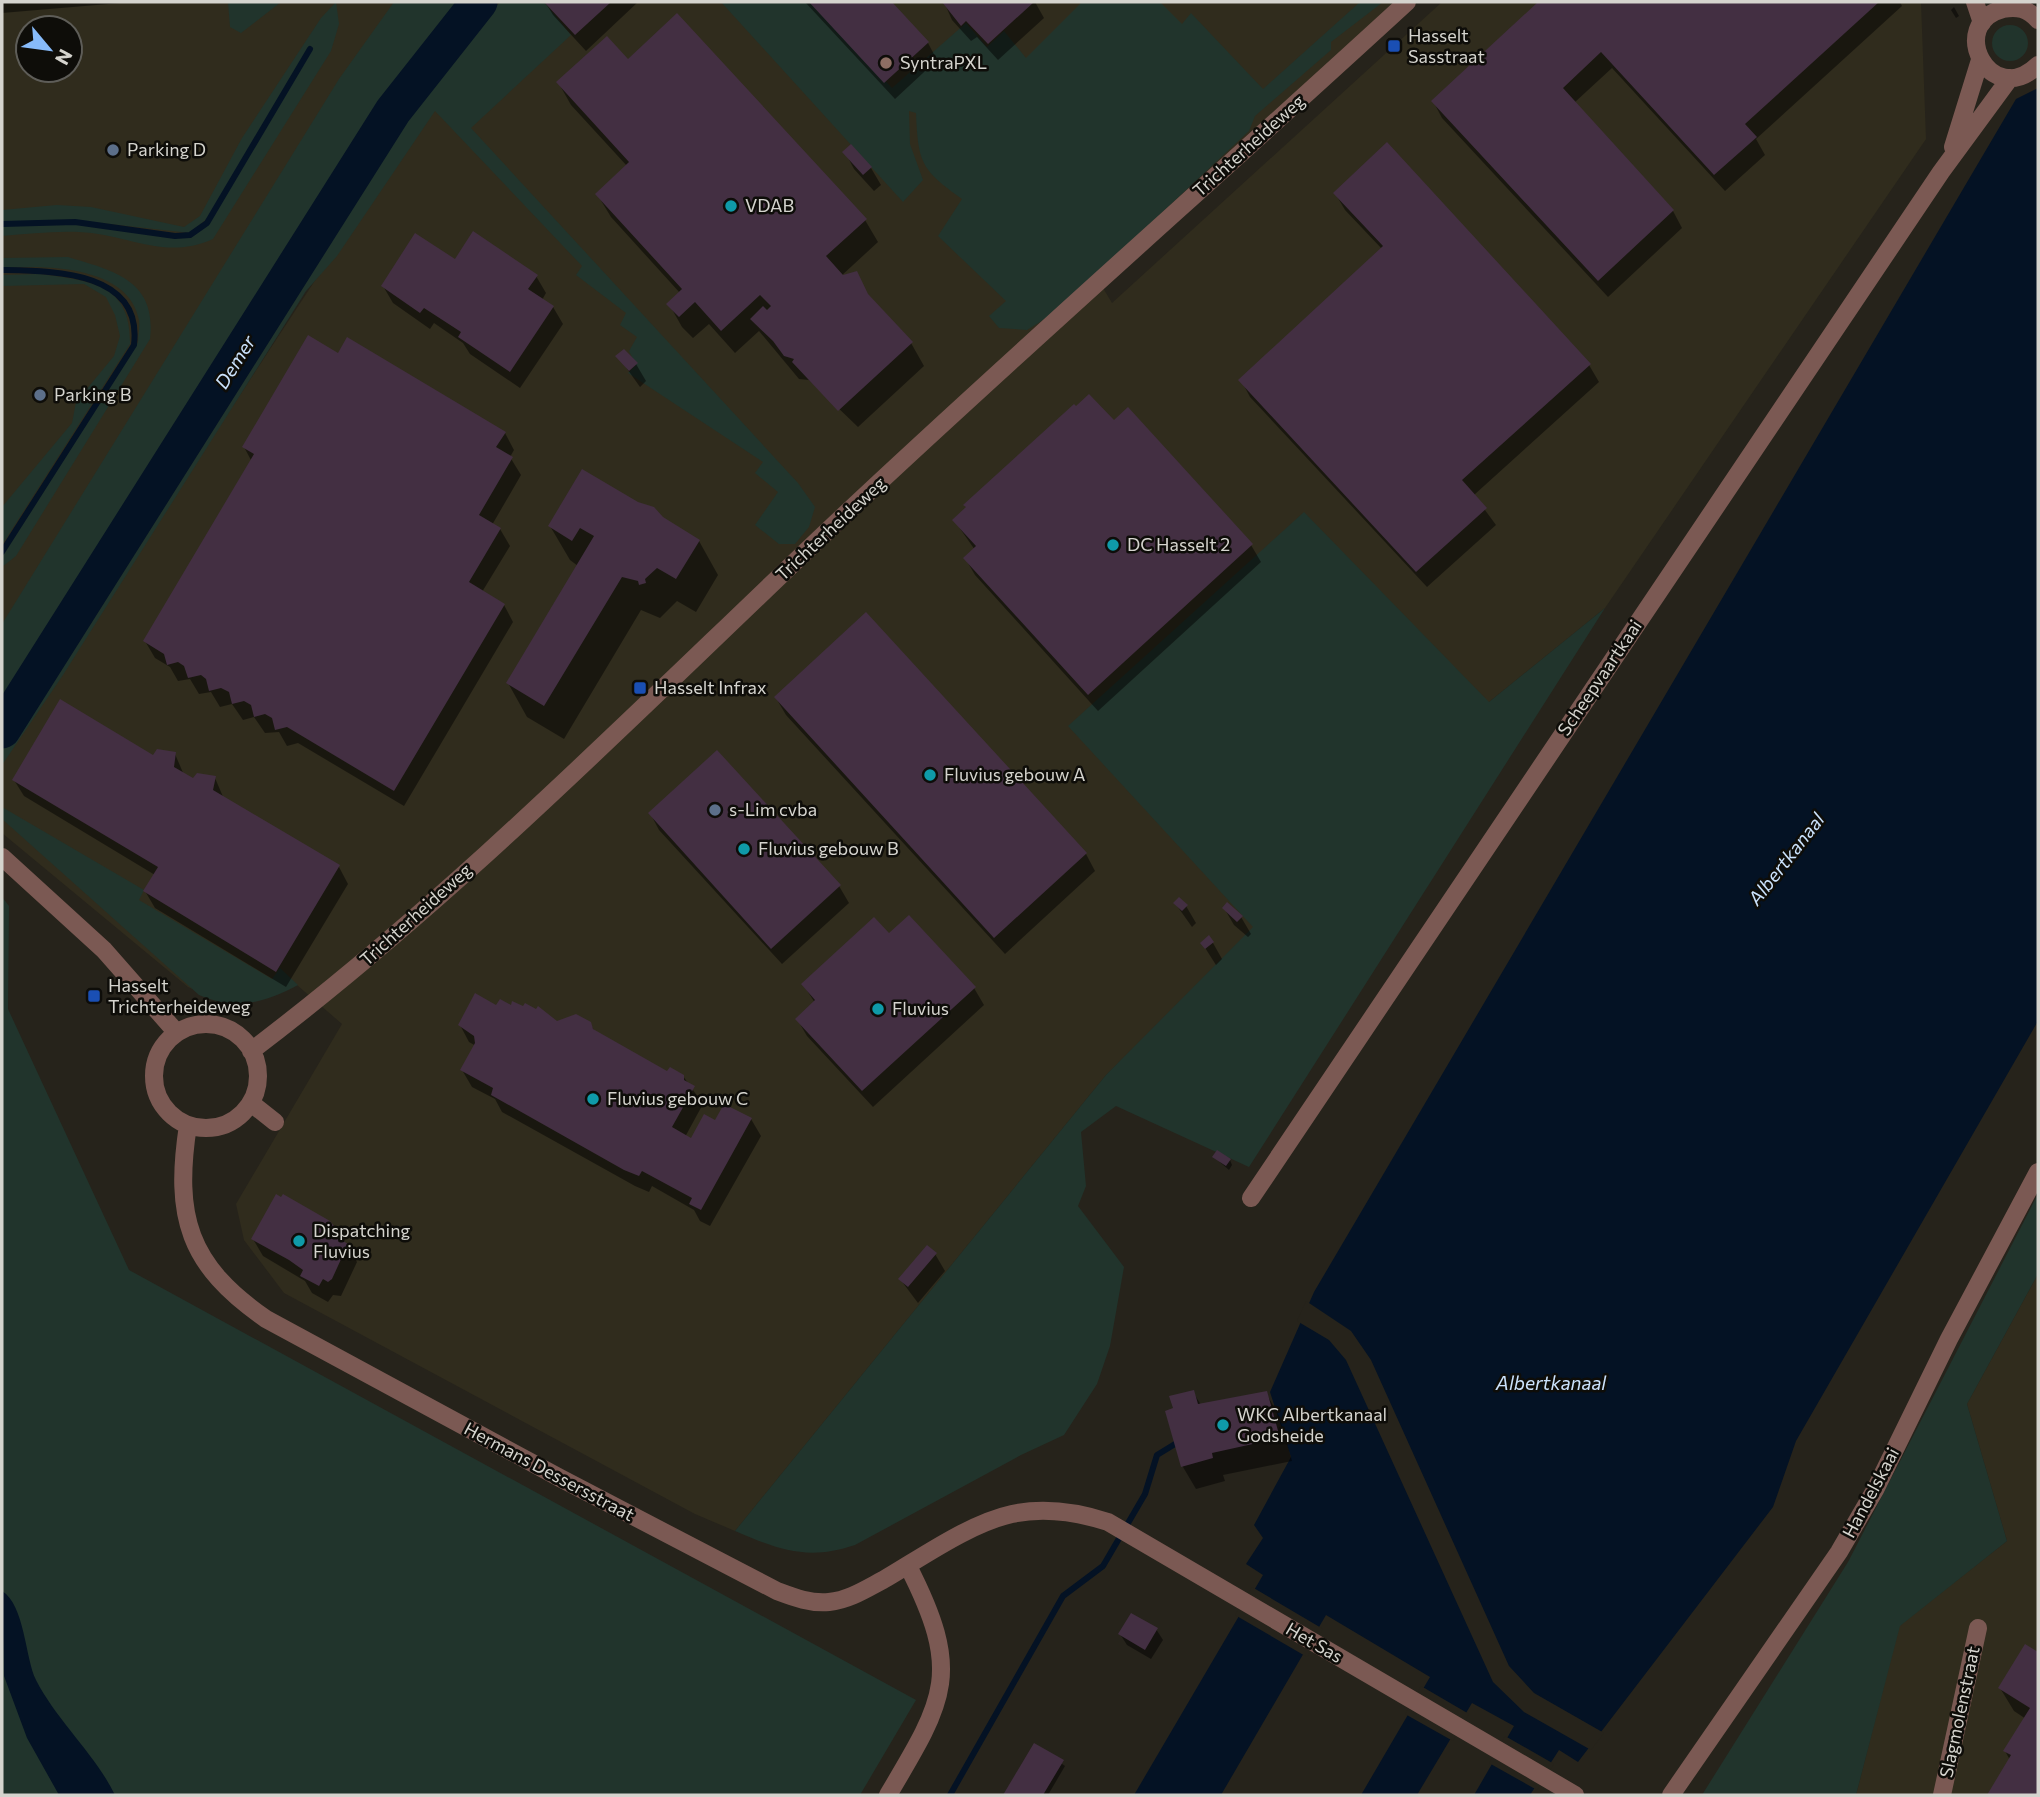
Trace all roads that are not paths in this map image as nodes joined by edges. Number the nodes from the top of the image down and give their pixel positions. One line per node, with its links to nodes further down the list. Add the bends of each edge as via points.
1 (1407, 2): 11 (street, Trichterheideweg, via 842,517 408,924)
2 (1975, 2): 4 (street)
3 (2023, 8): 4 (street, via 1994,12)
4 (1982, 23): 5 (street, Scheepvaartkaai, via 1976,47)
5 (1980, 60): 7 (street, via 1998,76); 8 (street, Scheepvaartkaai)
6 (2038, 65): 7 (street, via 2022,77)
7 (2010, 78): 8 (street, Scheepvaartkaai)
8 (1950, 158): 16 (street, Scheepvaartkaai)
9 (2, 857): 10 (street, via 104,950)
10 (177, 1033): 11 (street, via 209,1024 226,1028); 14 (street, via 163,1046 155,1063 154,1083 171,1116)
11 (251, 1051): 12 (street, via 257,1086)
12 (251, 1103): 13 (street); 14 (street, via 223,1126 205,1129)
13 (275, 1122)
14 (188, 1125): 18 (street, Hermans Dessersstraat, via 182,1202 192,1237 208,1269 234,1297 265,1319 776,1591 827,1603 853,1596)
15 (2038, 1172): 22 (street, Handelskaai, via 1839,1552)
16 (1251, 1198)
17 (1044, 1510): 18 (street, Hermans Dessersstraat, via 1011,1514 979,1526); 20 (street, Het Sas, via 1108,1522)
18 (908, 1566): 21 (street, via 940,1642 941,1679 932,1718)
19 (1978, 1628): 23 (street, Slagmolenstraat)
20 (1573, 1794)
21 (888, 1795)
22 (1671, 1795)
23 (1942, 1795)

